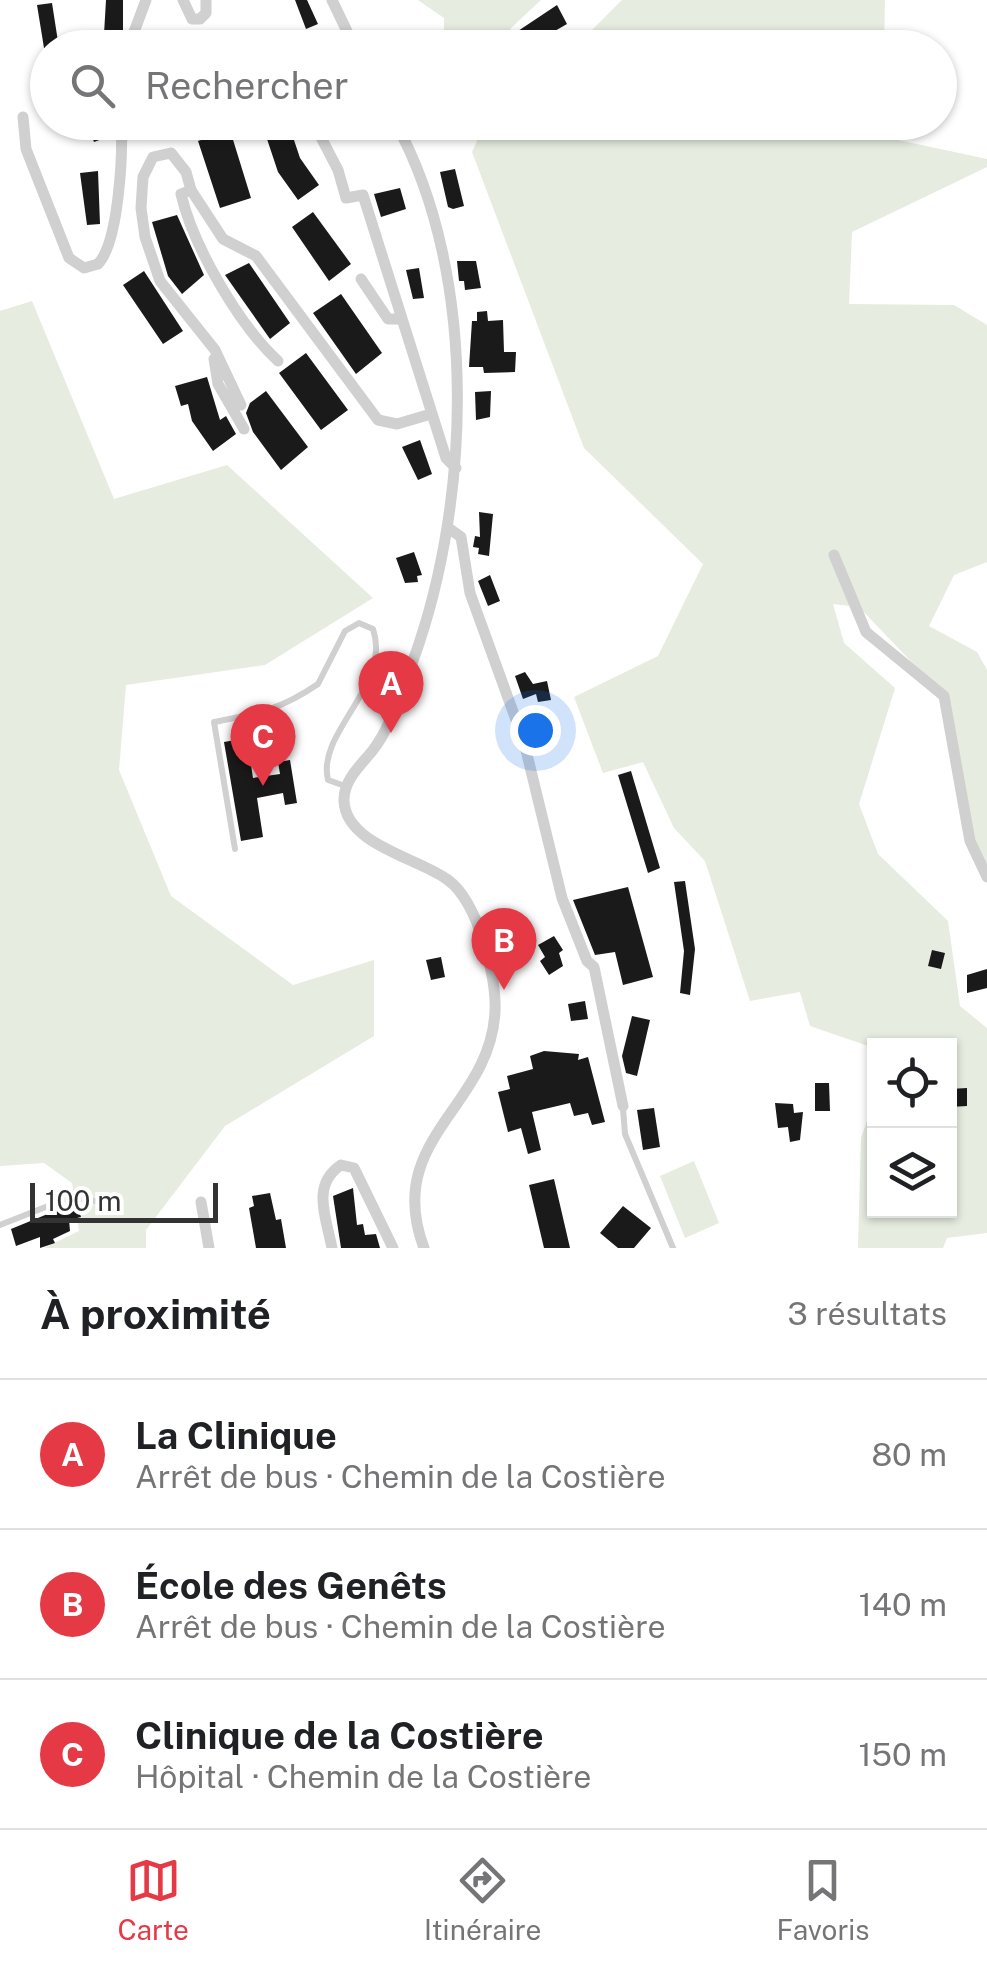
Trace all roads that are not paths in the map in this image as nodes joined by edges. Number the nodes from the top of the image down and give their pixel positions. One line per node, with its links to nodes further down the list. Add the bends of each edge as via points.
1 (146, 0): 5 (street)
2 (183, 0): 3 (street, via 192,18 200,19)
3 (206, 0)
4 (332, 0): 6 (street)
5 (135, 30)
6 (346, 30)
7 (23, 117): 8 (street, via 26,149 69,258 84,268 98,264 108,243)
8 (122, 140)
9 (322, 140): 13 (street, via 346,198 364,195)
10 (404, 140): 19 (street, via 429,190 446,268)
11 (192, 190): 14 (street, via 171,153 153,158 143,177 145,236 160,280); 15 (street, via 181,194 185,210 214,272); 17 (street, via 222,239 256,256 378,420 397,424)
12 (361, 279): 13 (street, via 388,319)
13 (401, 319): 17 (street)
14 (215, 350): 16 (street); 18 (street, via 218,384)
15 (278, 361)
16 (242, 405)
17 (431, 414): 19 (street, via 447,462)
18 (244, 429)
19 (456, 468): 20 (street)
20 (447, 527): 22 (street, via 434,605 390,721); 25 (street, via 461,536 470,593 540,799 562,898 594,967)
21 (834, 555): 24 (street, via 866,632 944,696 970,841)
22 (346, 786): 23 (lane, via 328,780 327,763 368,686 378,646 374,629 358,623 345,631 310,690 277,710 214,722); 32 (street, via 346,812 356,826 455,887 474,919 493,978 495,1021 486,1058 434,1134 420,1169 415,1203)
23 (234, 849)
24 (987, 877)
25 (622, 1106): 33 (lane, via 624,1134)
26 (94, 1201): 28 (lane, via 71,1197)
27 (201, 1202): 29 (street)
28 (0, 1225)
29 (208, 1248)
30 (332, 1248): 31 (street, via 321,1189 341,1165 354,1168)
31 (394, 1248)
32 (424, 1248)
33 (672, 1248)

